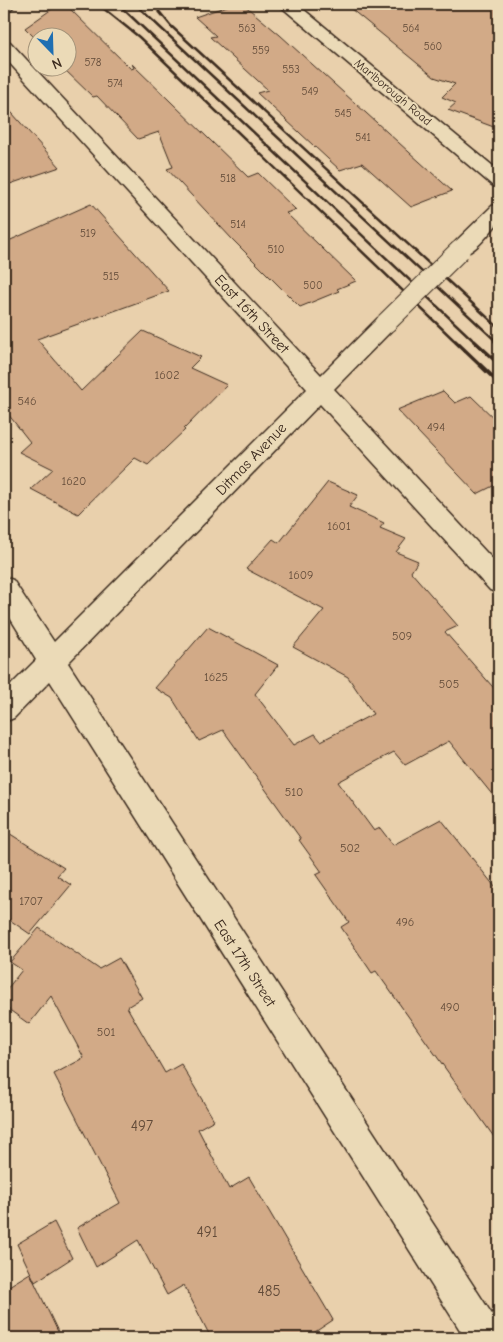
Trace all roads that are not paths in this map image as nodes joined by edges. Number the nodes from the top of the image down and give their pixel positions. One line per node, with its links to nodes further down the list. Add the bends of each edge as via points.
1 (7, 4): 3 (street)
2 (288, 4): 5 (street, Marlborough Road)
3 (4, 6)
4 (4, 46): 7 (street, East 16th Street)
5 (499, 181)
6 (499, 210): 7 (street, Ditmas Avenue, bridge)
7 (320, 388): 8 (street, East 16th Street); 10 (street, Ditmas Avenue)
8 (499, 583)
9 (4, 587): 10 (street, East 17th Street)
10 (52, 662): 11 (street, Ditmas Avenue); 12 (street, East 17th Street)
11 (4, 710)
12 (486, 1338)

